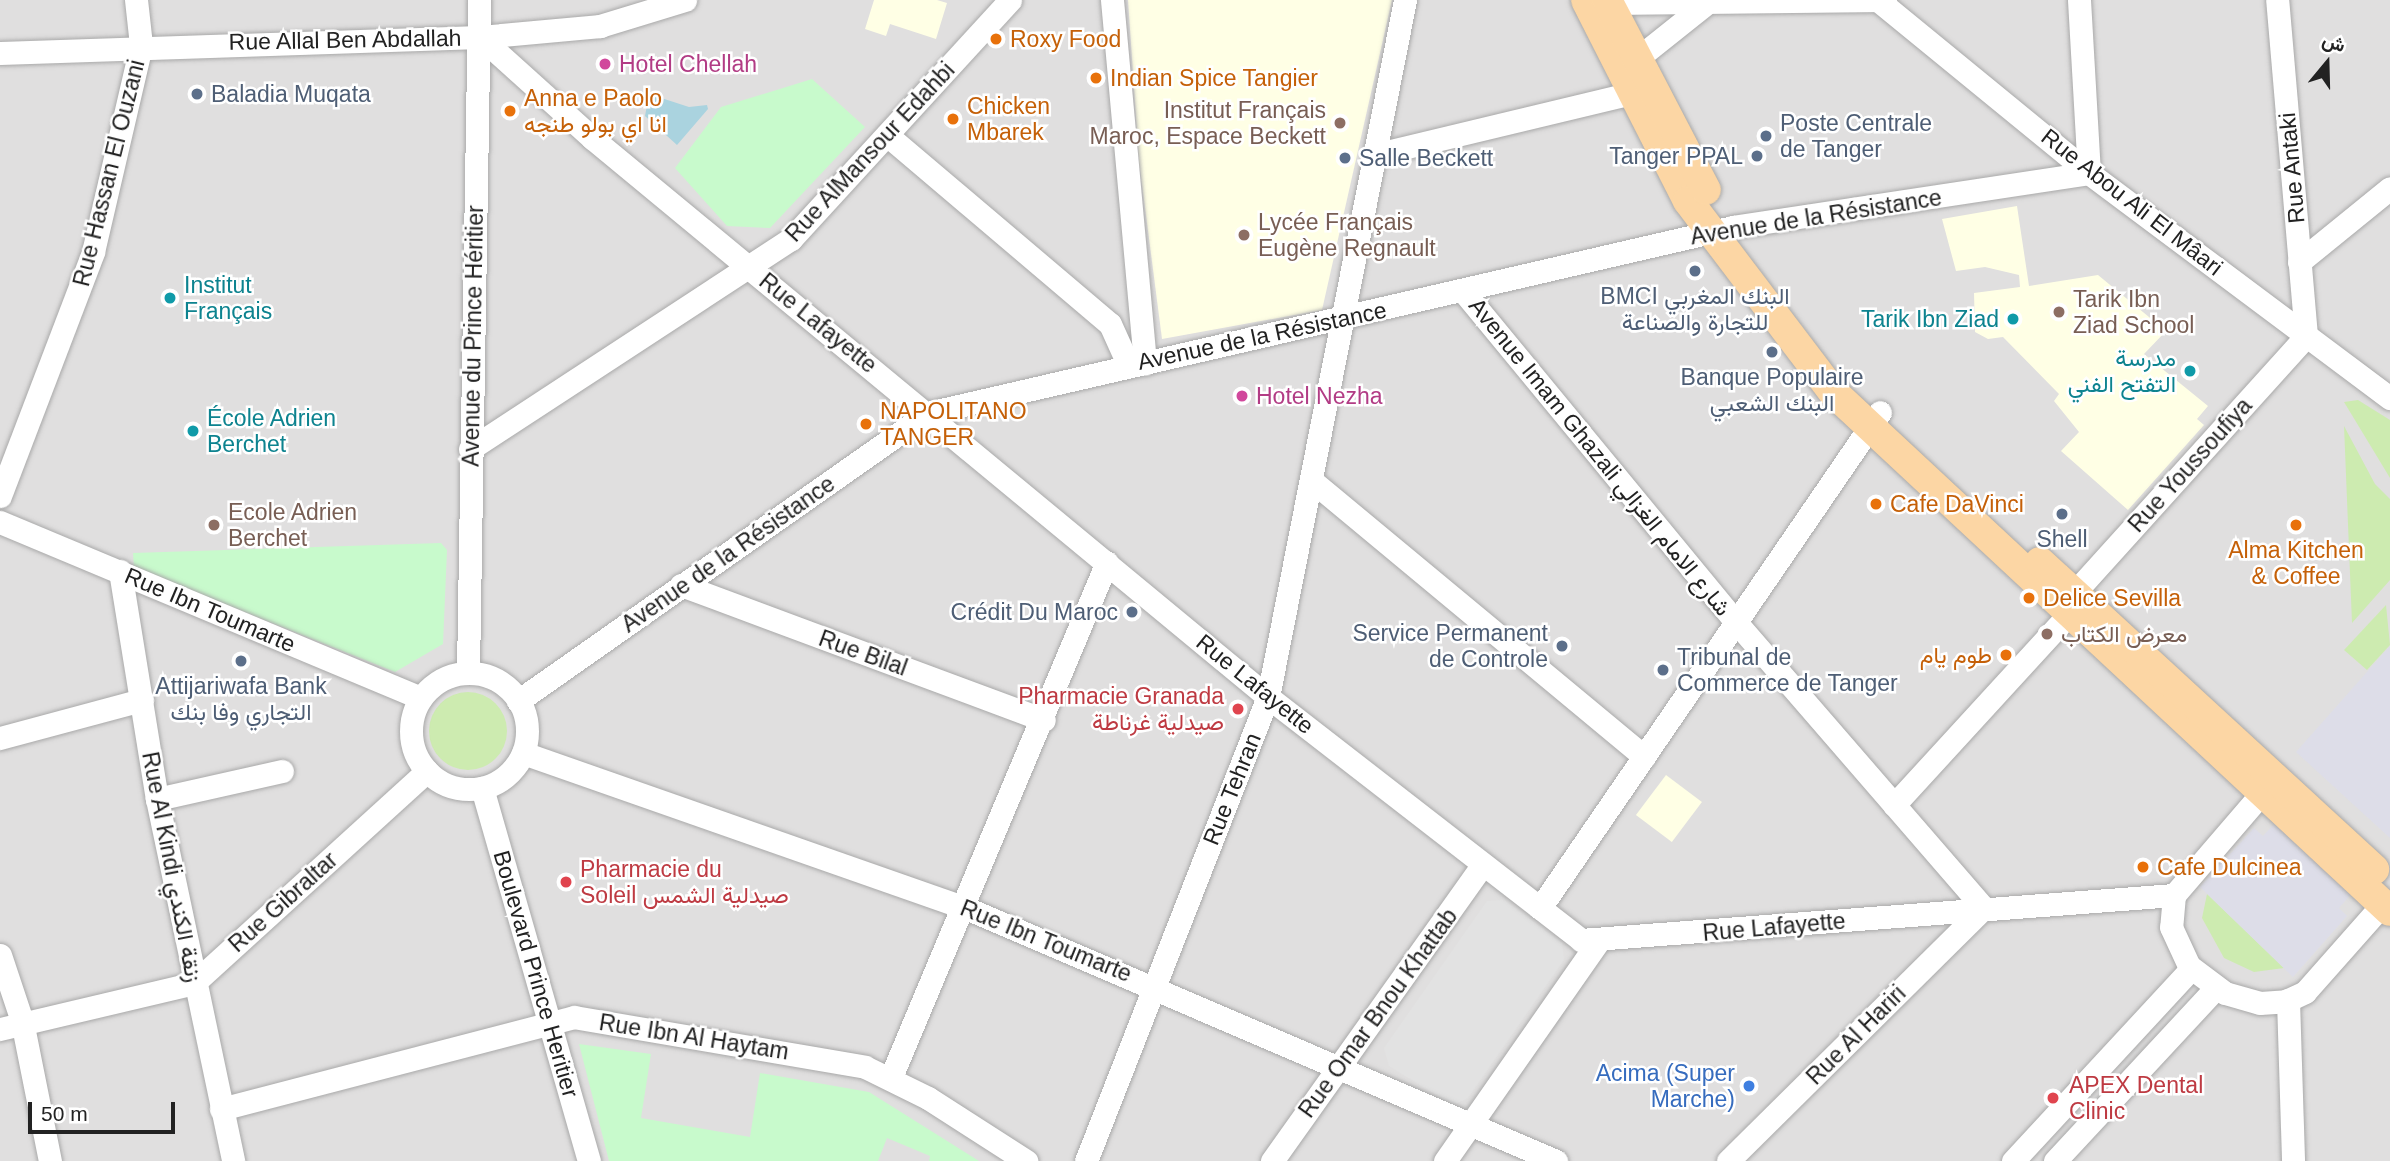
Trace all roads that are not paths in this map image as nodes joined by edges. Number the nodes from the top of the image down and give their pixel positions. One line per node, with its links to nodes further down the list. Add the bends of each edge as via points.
1 (136, 0): 14 (street, Rue Hassan El Ouzani)
2 (479, 0): 13 (street, Avenue du Prince Héritier)
3 (1010, 0): 18 (street, Rue AlMansour Edahbi)
4 (1112, 0): 28 (street)
5 (1405, 0): 19 (street, Rue Tehran)
6 (1885, 0): 11 (street)
7 (2079, 0): 20 (street)
8 (2277, 0): 23 (street, Rue Antaki)
9 (681, 1): 13 (street, Rue Allal Ben Abdallah, via 609,25)
10 (1601, 1): 12 (street); 16 (main road); 17 (main road)
11 (1879, 1): 12 (street); 20 (street, Rue Abou Ali El Mâari)
12 (1707, 3): 16 (street)
13 (480, 37): 14 (street, Rue Allal Ben Abdallah); 24 (street, Rue Lafayette); 32 (street, Avenue du Prince Héritier)
14 (141, 45): 15 (street, Rue Allal Ben Abdallah); 34 (street, Rue Hassan El Ouzani, via 93,253)
15 (0, 52)
16 (1639, 58): 22 (main road)
17 (1629, 94): 19 (street); 22 (main road, via 1688,201)
18 (887, 135): 24 (street, Rue AlMansour Edahbi, via 790,239); 28 (street, via 1110,324)
19 (1374, 155): 26 (street, Rue Tehran)
20 (2089, 173): 22 (street, Avenue de la Résistance); 27 (street, Rue Abou Ali El Mâari)
21 (2390, 188): 23 (street)
22 (1724, 229): 25 (street, Avenue de la Résistance); 31 (main road, via 1833,392)
23 (2300, 262): 27 (street, Rue Antaki)
24 (751, 268): 30 (street, Rue Lafayette); 32 (street, Rue AlMansour Edahbi)
25 (1463, 291): 26 (street, Avenue de la Résistance); 40 (street, Avenue Imam Ghazali شارع الامام الغزالي)
26 (1341, 320): 28 (street, Avenue de la Résistance); 33 (street, Rue Tehran)
27 (2306, 336): 29 (street, Rue Abou Ali El Mâari); 39 (street, Rue Youssoufiya)
28 (1137, 365): 30 (street, Avenue de la Résistance)
29 (2390, 398)
30 (928, 413): 36 (street, Rue Lafayette); 38 (street, Avenue de la Résistance)
31 (1874, 419): 39 (main road); 40 (street)
32 (470, 449): 41 (street, Avenue du Prince Héritier)
33 (1311, 480): 42 (street, Rue Tehran); 49 (street)
34 (0, 496)
35 (0, 522): 37 (street, Rue Ibn Toumarte)
36 (1107, 562): 42 (street, Rue Lafayette); 46 (street)
37 (120, 572): 43 (street, Rue Ibn Toumarte); 44 (street, Rue Al Kindi زنقة الكندي)
38 (681, 585): 45 (street, Avenue de la Résistance); 46 (street, Rue Bilal)
39 (2070, 604): 52 (main road); 55 (street, Rue Youssoufiya)
40 (1735, 621): 49 (street); 55 (street, Avenue Imam Ghazali شارع الامام الغزالي)
41 (468, 671): 43 (street, via 435,683); 45 (street, via 491,677)
42 (1268, 697): 56 (street, Rue Lafayette); 66 (street, Rue Tehran)
43 (421, 698): 51 (street, via 410,735)
44 (142, 700): 47 (street); 54 (street, Rue Al Kindi زنقة الكندي)
45 (519, 701): 48 (street, via 527,736)
46 (1044, 720): 59 (street)
47 (0, 738)
48 (523, 753): 53 (street, via 506,776); 59 (street, Rue Ibn Toumarte)
49 (1644, 756): 60 (street)
50 (282, 771): 54 (street)
51 (427, 771): 53 (street, via 462,789); 65 (street, Rue Gibraltar)
52 (2268, 785): 57 (street); 58 (main road)
53 (482, 788): 70 (street, Boulevard Prince Heritier)
54 (157, 799): 65 (street, Rue Al Kindi زنقة الكندي)
55 (1894, 805): 61 (street, Avenue Imam Ghazali شارع الامام الغزالي)
56 (1482, 864): 60 (street, Rue Lafayette); 72 (street, Rue Omar Bnou Khattab)
57 (2174, 895): 61 (street, Rue Lafayette); 64 (street, via 2171,927)
58 (2387, 900): 68 (street, via 2305,992)
59 (966, 908): 66 (street, Rue Ibn Toumarte); 73 (street)
60 (1540, 908): 62 (street, Rue Lafayette, via 1581,940)
61 (1984, 908): 62 (street, Rue Lafayette); 84 (street, Rue Al Hariri)
62 (1597, 943): 75 (street)
63 (0, 955): 69 (street)
64 (2191, 969): 67 (street); 85 (street)
65 (194, 984): 69 (street); 74 (street, Rue Al Kindi زنقة الكندي)
66 (1156, 984): 72 (street, Rue Ibn Toumarte); 80 (street, Rue Tehran)
67 (2216, 988): 68 (street, via 2260,1003); 86 (street)
68 (2288, 1000): 87 (street)
69 (22, 1021): 71 (street); 76 (street)
70 (552, 1022): 73 (street, Rue Ibn Al Haytam, via 587,1019 850,1063); 74 (street, Rue Ibn Al Haytam); 78 (street, Boulevard Prince Heritier)
71 (0, 1029)
72 (1338, 1065): 75 (street, Rue Ibn Toumarte); 81 (street, Rue Omar Bnou Khattab)
73 (891, 1077): 79 (street, Rue Ibn Al Haytam)
74 (222, 1110): 77 (street, Rue Al Kindi زنقة الكندي)
75 (1469, 1128): 82 (street); 83 (street, Rue Ibn Toumarte)
76 (50, 1161)
77 (233, 1161)
78 (589, 1161)
79 (1026, 1161)
80 (1086, 1161)
81 (1272, 1161)
82 (1445, 1161)
83 (1556, 1161)
84 (1728, 1161)
85 (2013, 1161)
86 (2055, 1161)
87 (2292, 1161)

